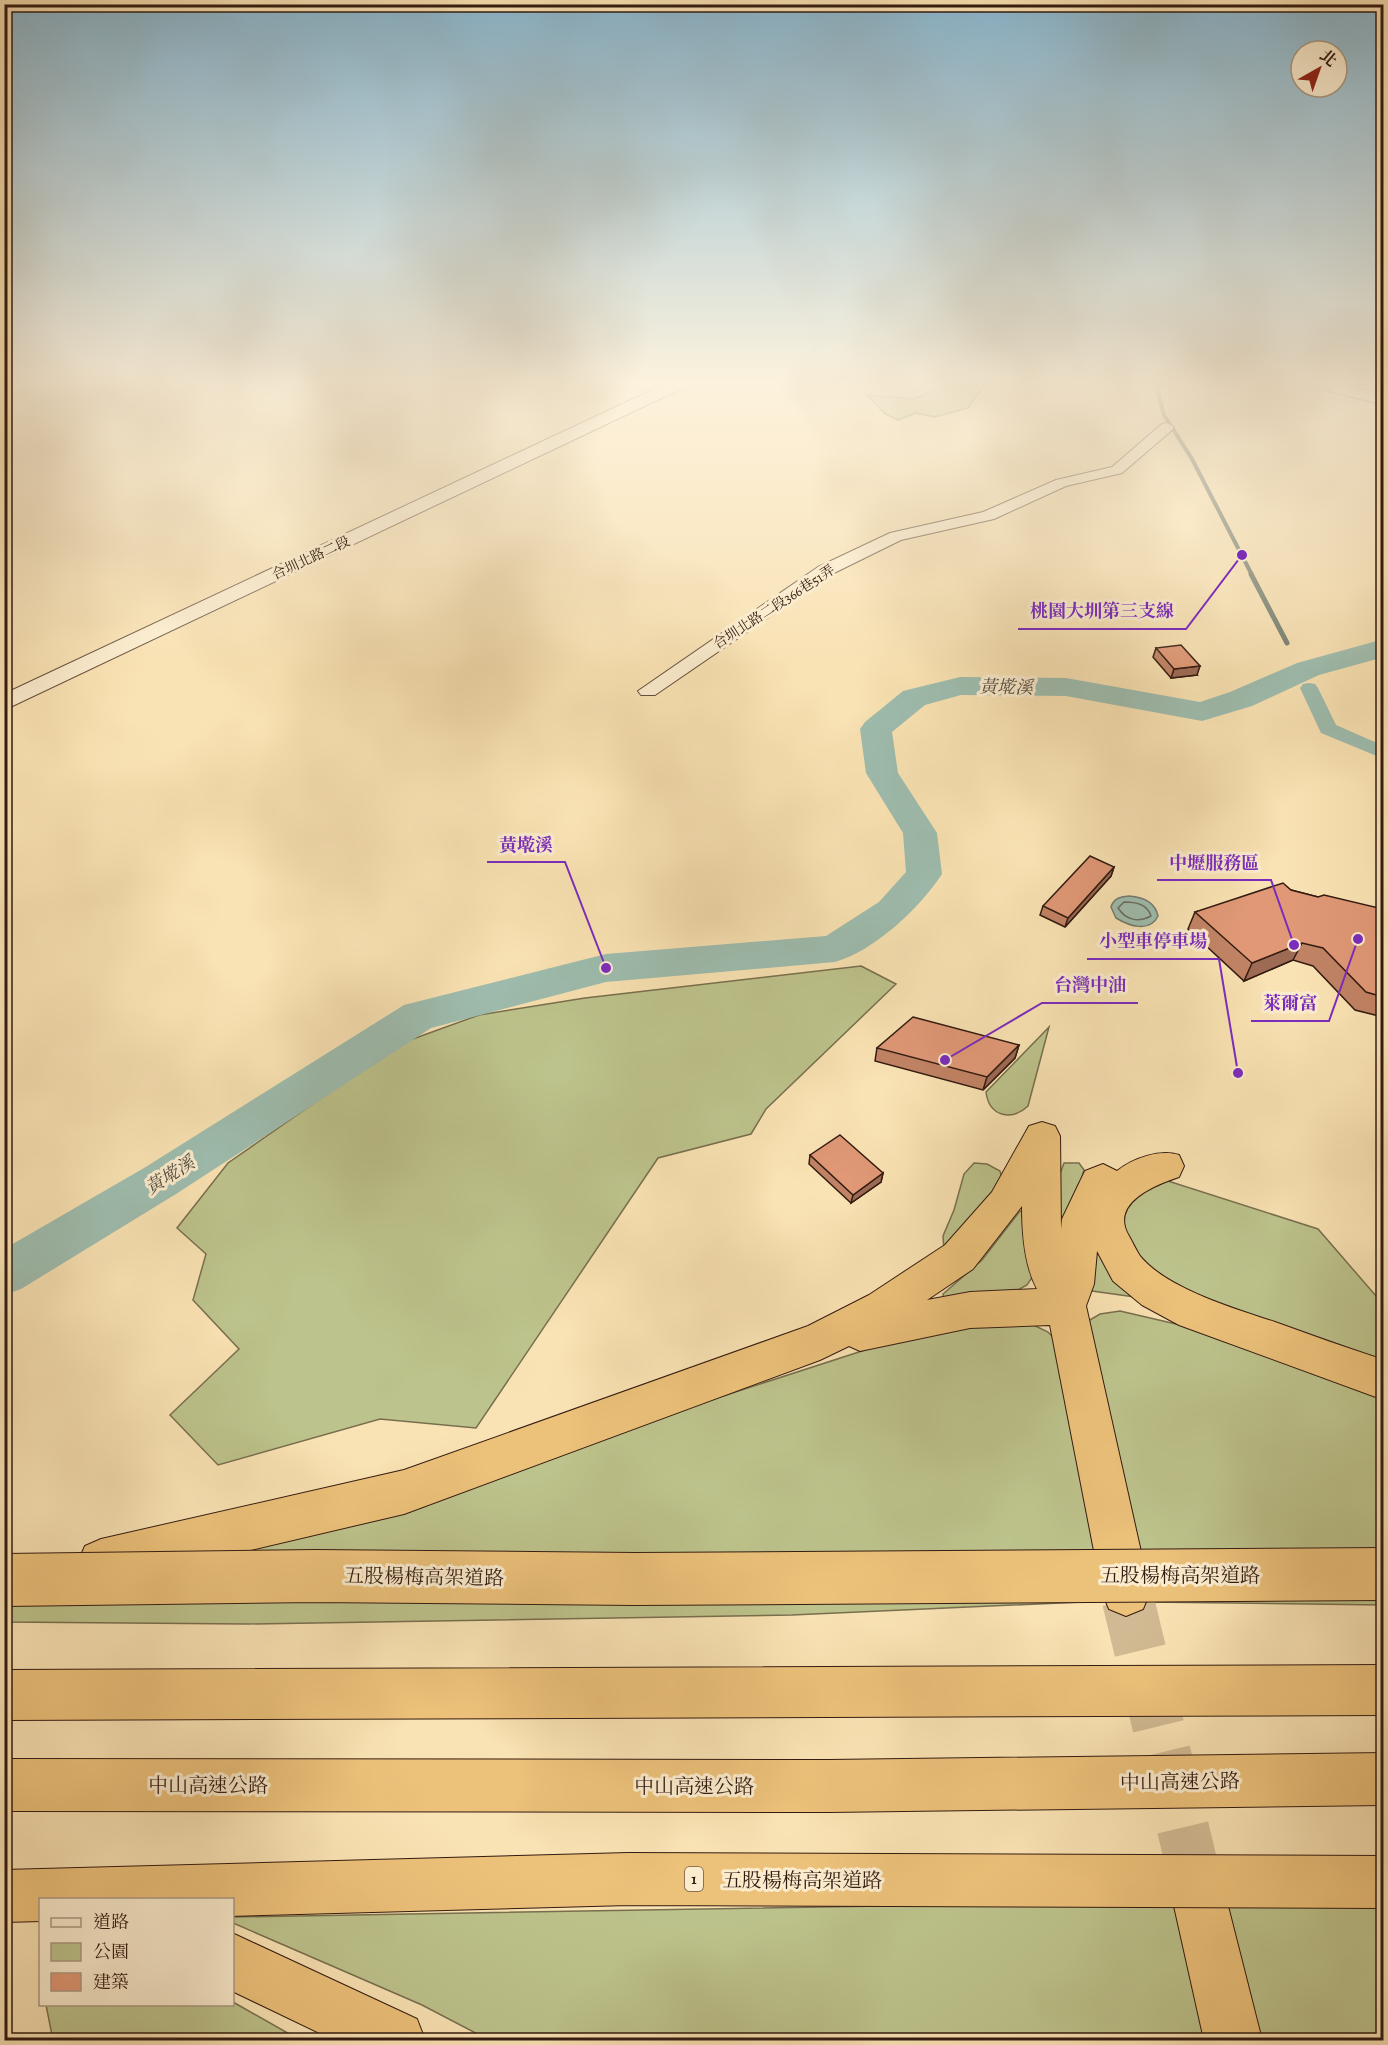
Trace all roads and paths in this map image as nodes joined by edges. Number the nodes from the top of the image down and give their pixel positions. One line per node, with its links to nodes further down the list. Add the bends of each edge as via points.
1 (481, 477): 4 (street, 合圳北路二段)
2 (1085, 477): 3 (street, 合圳北路二段366巷51弄, via 1061,483 988,516 896,536 870,548 824,572)
3 (648, 691)
4 (4, 703)
5 (1066, 1306): 6 (highway, via 970,1310); 6 (highway, via 1049,1274 1041,1223 1042,1136 1005,1203 959,1257 883,1308); 7 (highway, via 1074,1284 1081,1220 1098,1182 1124,1170 1166,1166 1138,1175 1119,1191 1105,1215 1105,1230 1127,1269 1156,1292 1193,1312); 11 (highway)
6 (820, 1341): 10 (highway, via 404,1492)
7 (1383, 1380)
8 (1383, 1574): 9 (highway, 五股楊梅高架道路, bridge)
9 (4, 1580)
10 (4, 1585)
11 (1128, 1600)
12 (1383, 1690): 13 (highway)
13 (4, 1695)
14 (1383, 1779): 15 (highway, 中山高速公路, via 829,1786)
15 (4, 1785)
16 (1383, 1882): 17 (highway, 五股楊梅高架道路 / 1, bridge, via 629,1879)
17 (4, 1896)
18 (4, 1902): 20 (highway)
19 (1201, 1906): 23 (highway)
20 (39, 1909)
21 (234, 1962): 22 (highway)
22 (396, 2040)
23 (1233, 2040)

